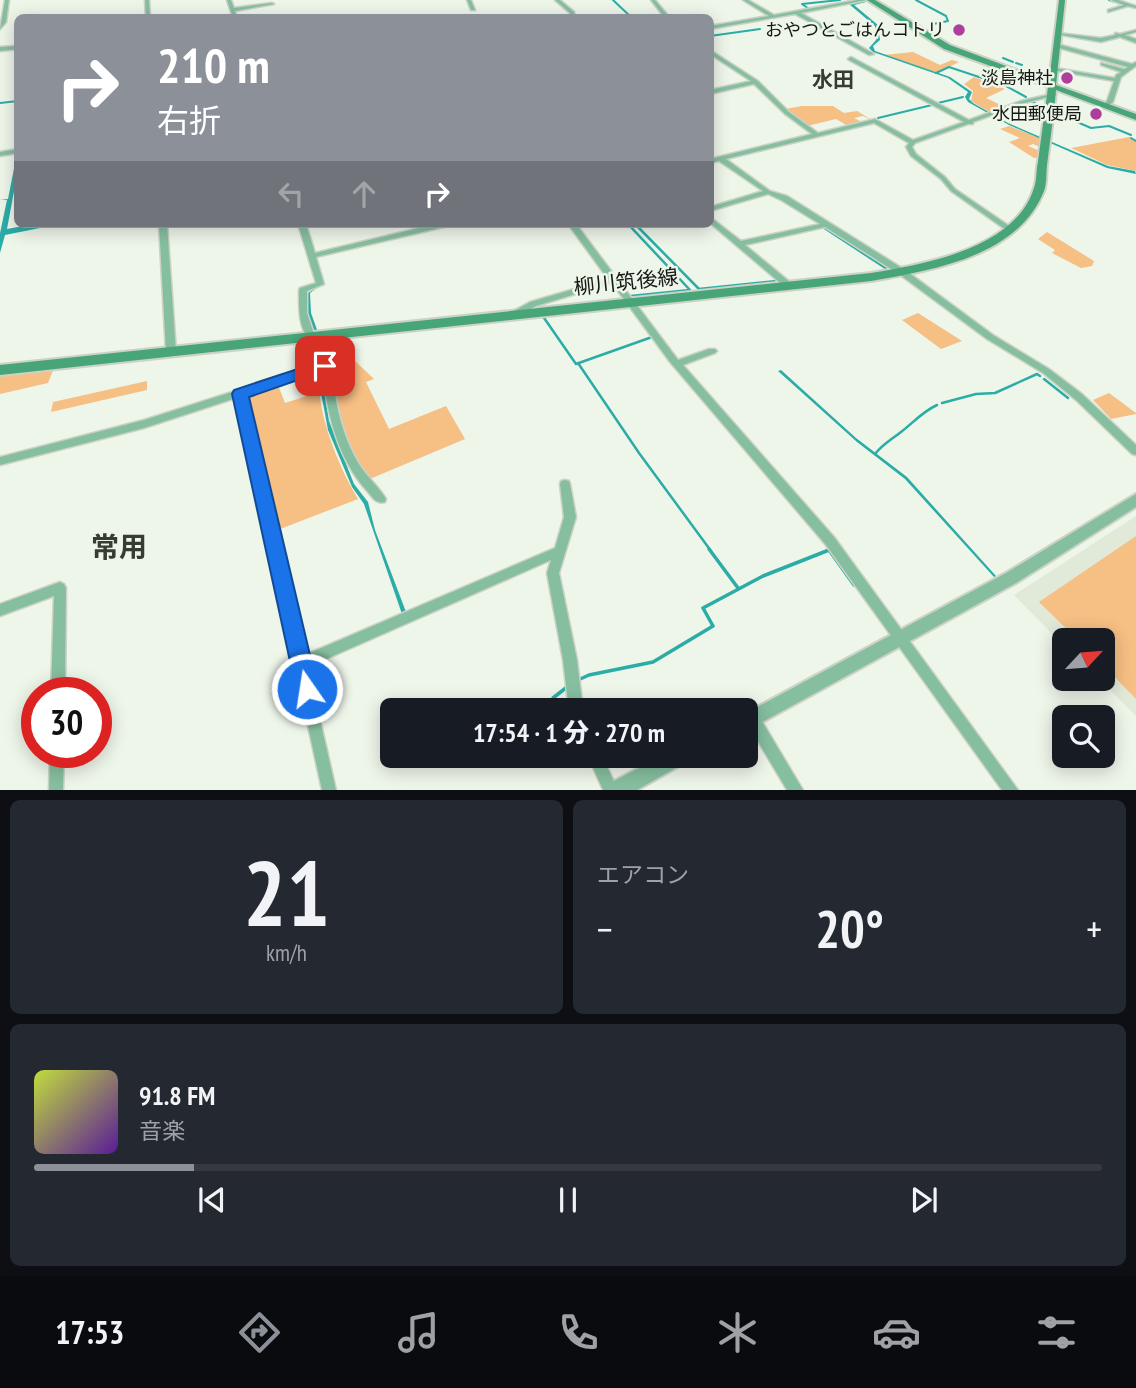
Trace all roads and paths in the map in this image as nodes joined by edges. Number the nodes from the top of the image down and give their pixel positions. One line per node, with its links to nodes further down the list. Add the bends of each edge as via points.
1 (7, 0): 23 (street)
2 (229, 0): 18 (street)
3 (469, 0): 14 (street)
4 (557, 0): 19 (street)
5 (653, 0): 20 (street)
6 (745, 0): 21 (street)
7 (865, 0): 17 (street)
8 (870, 0): 36 (main road, via 947,47)
9 (1062, 0): 25 (main road, 柳川筑後線)
10 (1112, 0): 12 (street)
11 (272, 4): 18 (street)
12 (1128, 5): 13 (street); 15 (street)
13 (1120, 8): 15 (street); 16 (street)
14 (473, 9)
15 (1136, 10)
16 (1110, 11)
17 (797, 13): 21 (street); 40 (street, via 871,54 851,59)
18 (234, 14)
19 (571, 14)
20 (665, 14)
21 (774, 17): 22 (street)
22 (714, 27)
23 (0, 28)
24 (1136, 31): 26 (street)
25 (1058, 34): 26 (street, via 1101,40); 32 (main road, 柳川筑後線)
26 (1116, 34): 27 (street)
27 (1136, 41)
28 (1060, 47): 31 (street)
29 (714, 54): 35 (street)
30 (1103, 64): 33 (street)
31 (1134, 64): 33 (street)
32 (1055, 70): 34 (street); 36 (main road, 柳川筑後線)
33 (1124, 71): 34 (street)
34 (1115, 80): 38 (street)
35 (756, 82): 37 (street); 41 (street)
36 (1054, 90): 38 (main road); 40 (street); 53 (main road, 柳川筑後線, via 1039,190 1025,215)
37 (714, 91)
38 (1105, 106): 39 (main road)
39 (1136, 117)
40 (971, 122): 42 (street)
41 (817, 135): 42 (street, via 875,121); 43 (street)
42 (912, 142): 53 (street, via 913,155)
43 (720, 158): 44 (street); 45 (street)
44 (714, 160)
45 (768, 192): 46 (street); 48 (street)
46 (714, 208)
47 (714, 222): 54 (street)
48 (824, 225): 54 (street); 56 (street)
49 (163, 228): 64 (street)
50 (303, 228): 55 (street)
51 (428, 228): 55 (street)
52 (575, 228): 57 (street)
53 (1009, 230): 56 (main road, 柳川筑後線, via 977,249)
54 (739, 244): 58 (street)
55 (311, 256): 62 (street, via 320,284 303,290 303,313)
56 (902, 272): 58 (main road, 柳川筑後線); 69 (street, via 990,337 1063,383)
57 (613, 280): 59 (street); 60 (street, via 533,304)
58 (788, 285): 59 (main road, 柳川筑後線)
59 (629, 303): 60 (main road, 柳川筑後線); 65 (street)
60 (513, 315): 61 (main road, 柳川筑後線)
61 (327, 336): 62 (main road, 柳川筑後線); 66 (street)
62 (311, 337): 64 (main road, 柳川筑後線)
63 (712, 351): 65 (street)
64 (171, 352): 67 (main road, 柳川筑後線)
65 (677, 364): 76 (street, via 830,541)
66 (325, 366): 68 (street); 72 (street, via 348,451 359,476)
67 (0, 370)
68 (240, 394): 70 (street, via 147,424); 77 (street)
69 (1136, 451)
70 (0, 461)
71 (565, 484): 74 (street, via 570,517)
72 (381, 499)
73 (1136, 500): 76 (street)
74 (560, 551): 77 (street); 79 (street, via 553,573)
75 (0, 610): 78 (street, via 60,588)
76 (902, 639): 80 (street); 90 (street)
77 (302, 663): 86 (street)
78 (58, 677)
79 (575, 698)
80 (758, 715)
81 (758, 734): 89 (street)
82 (57, 768): 85 (street)
83 (601, 768): 87 (street)
84 (657, 768): 88 (street)
85 (56, 789)
86 (329, 789)
87 (611, 789)
88 (617, 789)
89 (796, 789)
90 (1011, 789)

